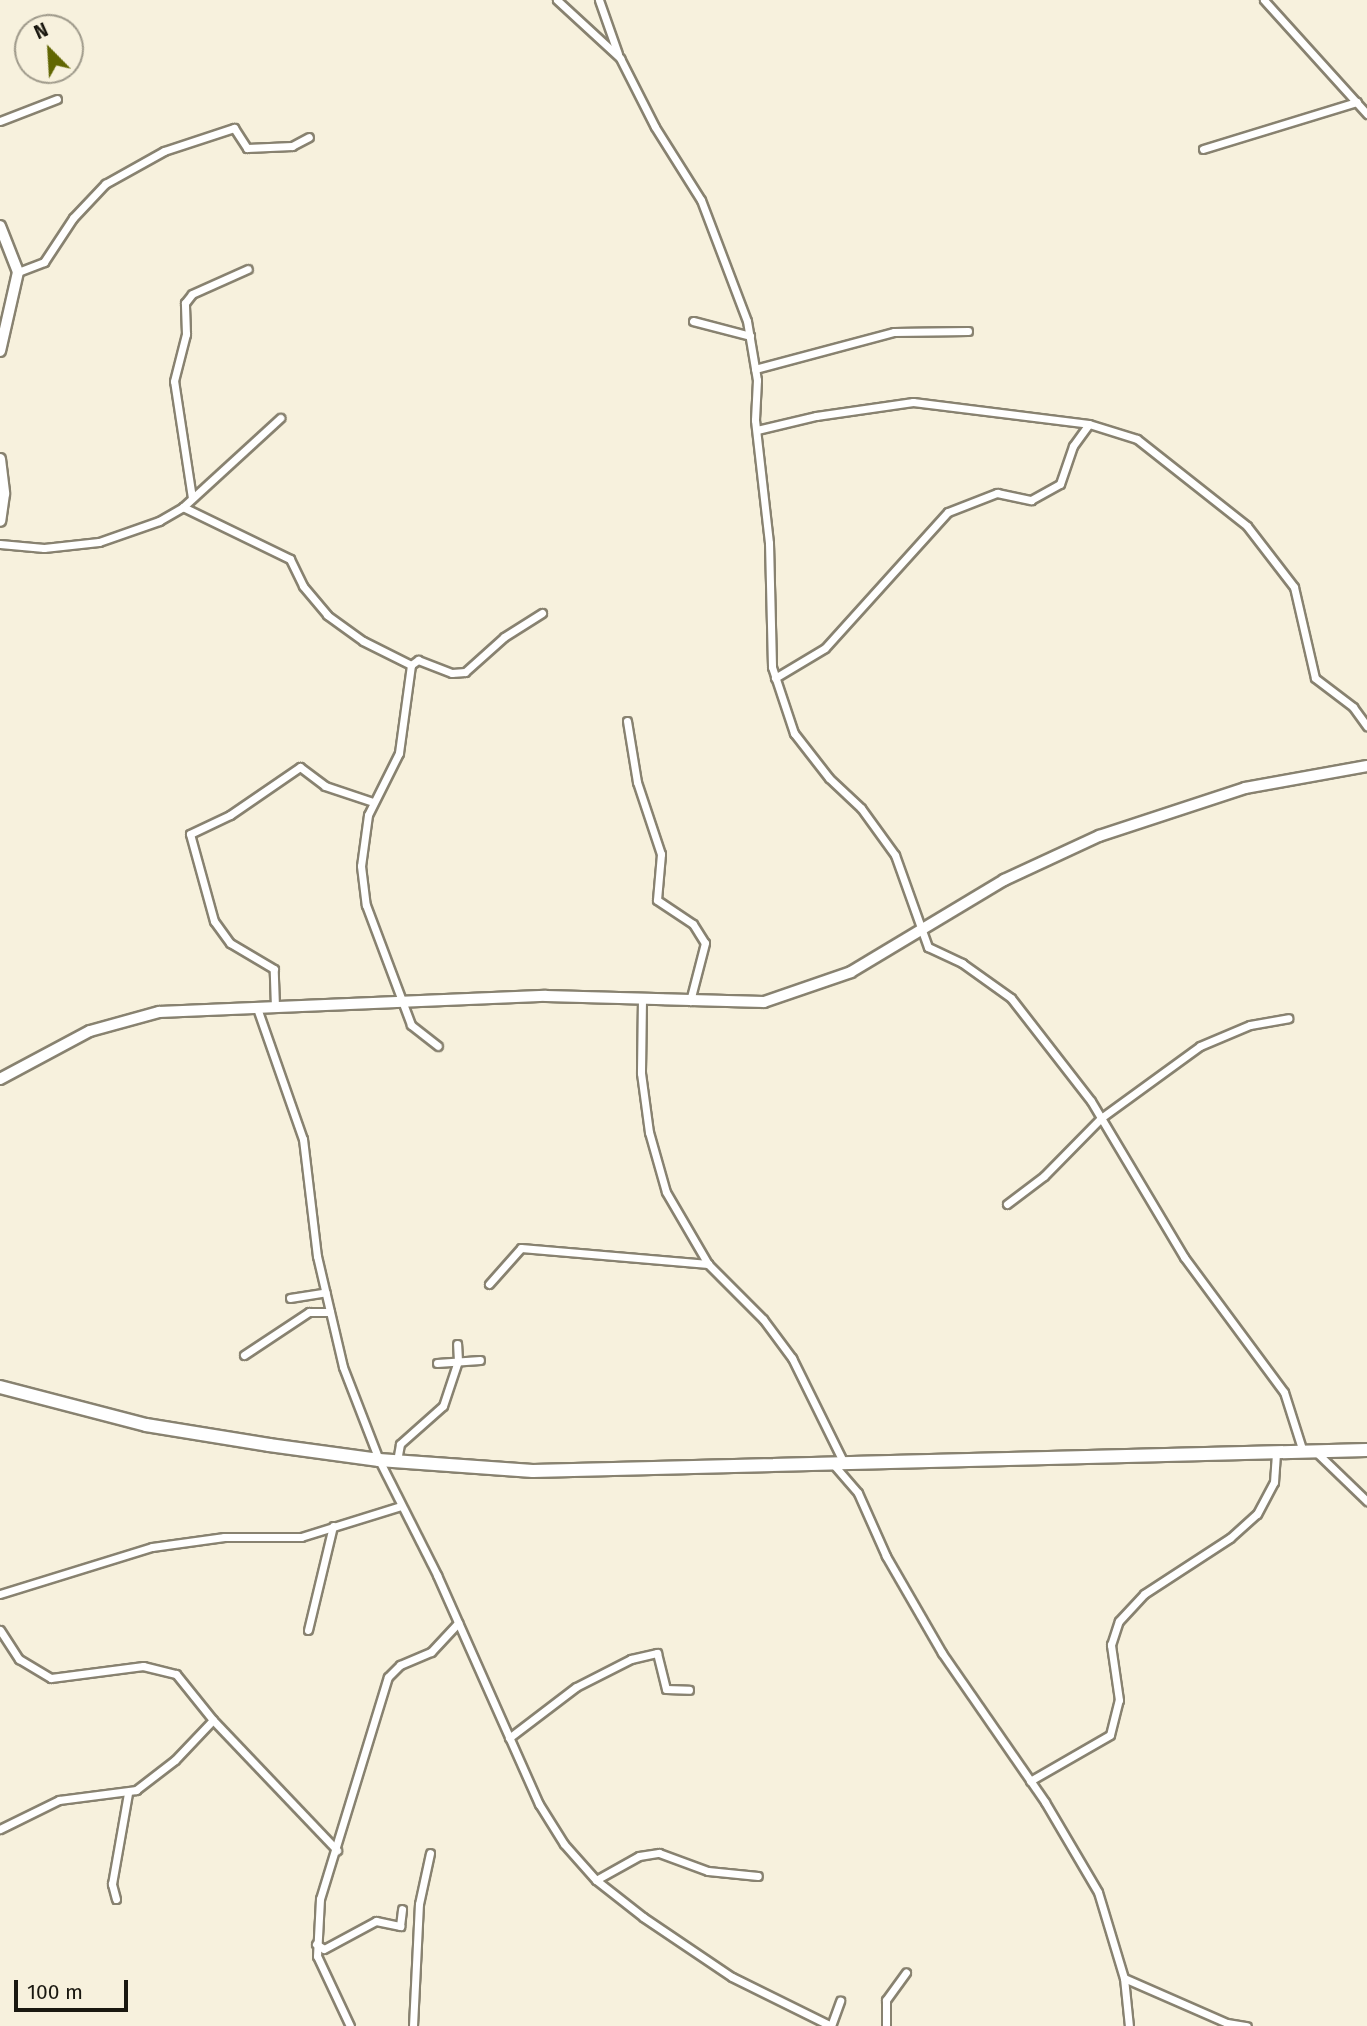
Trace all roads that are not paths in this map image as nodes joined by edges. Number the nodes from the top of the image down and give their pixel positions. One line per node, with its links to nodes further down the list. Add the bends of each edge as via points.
1 (557, 0): 5 (street)
2 (598, 0): 4 (street)
3 (1264, 0): 8 (street)
4 (607, 27): 5 (street); 6 (street)
5 (605, 45): 6 (street)
6 (620, 58): 18 (street, via 655,127 701,200)
7 (57, 99): 10 (street)
8 (1357, 102): 9 (street); 12 (street)
9 (1367, 114)
10 (0, 121)
11 (309, 137): 15 (street, via 292,146 247,148 233,128 164,151 105,184 73,218 44,262)
12 (1203, 149)
13 (0, 226): 15 (street)
14 (248, 269): 25 (street, via 192,294 185,303 186,334 174,381)
15 (18, 272): 19 (street)
16 (693, 321): 18 (street)
17 (968, 331): 20 (street, via 894,332)
18 (750, 336): 20 (street)
19 (0, 351)
20 (755, 369): 23 (street)
21 (280, 418): 25 (street)
22 (1089, 424): 23 (street, via 913,402); 31 (street, via 1073,446 1060,484 1031,500 997,493 948,512 825,648); 33 (street, via 1137,439 1247,526 1294,587 1315,678 1353,707)
23 (757, 430): 31 (street, via 769,543)
24 (0, 459): 27 (street, via 4,494)
25 (192, 498): 26 (street)
26 (183, 507): 28 (street, via 159,521 99,542 44,548); 30 (street, via 290,559 303,586 327,615 363,641)
27 (0, 521)
28 (0, 544)
29 (542, 613): 30 (street, via 504,637 466,672 452,673 418,660)
30 (411, 665): 35 (street, via 399,753)
31 (775, 678): 36 (street, via 794,733 861,808 895,855)
32 (626, 720): 38 (street, via 637,782 660,854 657,900 693,924 705,943)
33 (1367, 726)
34 (1367, 766): 36 (street, via 1245,788 1124,827 1004,880)
35 (373, 802): 39 (street, via 363,837 364,895); 40 (street, via 325,786 300,767 230,815 190,834 214,922 230,943 274,969)
36 (922, 932): 38 (street, via 851,972 793,996 745,1005); 45 (street, via 928,947 962,962 1024,1011)
37 (642, 999): 38 (street); 39 (street, via 546,996); 47 (street, via 641,1073 659,1170 679,1220)
38 (690, 1001)
39 (405, 1002): 40 (street); 43 (street, via 415,1031)
40 (275, 1007): 41 (street)
41 (257, 1008): 44 (street, via 137,1015 61,1044); 49 (street, via 300,1126)
42 (1288, 1018): 45 (street, via 1250,1025 1200,1046)
43 (438, 1046)
44 (0, 1079)
45 (1101, 1118): 46 (street, via 1044,1177); 59 (street, via 1180,1250 1284,1392)
46 (1007, 1204)
47 (708, 1264): 48 (street, via 522,1248); 63 (street, via 780,1341 807,1382)
48 (489, 1284)
49 (326, 1292): 50 (street); 51 (street)
50 (290, 1298)
51 (330, 1312): 53 (street, via 309,1312); 61 (street, via 334,1342)
52 (457, 1344): 55 (street)
53 (244, 1355)
54 (480, 1360): 55 (street)
55 (458, 1361): 56 (street); 62 (street, via 443,1406 400,1444)
56 (437, 1363)
57 (0, 1387): 61 (main road, via 146,1425)
58 (1367, 1450): 59 (main road)
59 (1309, 1452): 60 (main road); 64 (street)
60 (1276, 1454): 63 (main road); 74 (street, via 1274,1482 1257,1514 1230,1538 1144,1594 1119,1621 1111,1644 1119,1700 1110,1735)
61 (379, 1460): 62 (main road); 65 (street)
62 (397, 1461): 63 (main road, via 533,1471)
63 (839, 1463): 74 (street, via 942,1653)
64 (1367, 1502)
65 (401, 1506): 66 (street); 68 (street)
66 (333, 1526): 67 (street, via 293,1538 224,1537 152,1547); 70 (street)
67 (0, 1594)
68 (458, 1623): 73 (street); 77 (street, via 431,1652 400,1665 388,1677)
69 (0, 1630): 72 (street, via 19,1659 51,1678 143,1666 176,1674)
70 (308, 1630)
71 (689, 1690): 73 (street, via 666,1689 657,1653 644,1656 612,1665)
72 (213, 1720): 75 (street, via 156,1776); 77 (street)
73 (509, 1738): 80 (street, via 538,1804 564,1844)
74 (1030, 1781): 85 (street, via 1098,1892)
75 (128, 1793): 76 (street, via 59,1800); 81 (street, via 112,1884)
76 (0, 1829)
77 (337, 1850): 83 (street, via 320,1899)
78 (430, 1853): 88 (street, via 419,1904)
79 (758, 1876): 80 (street, via 708,1871 659,1853 639,1856)
80 (596, 1880): 89 (street, via 732,1977)
81 (116, 1899)
82 (402, 1909): 83 (street, via 400,1926 376,1921 324,1949)
83 (316, 1944): 87 (street, via 323,1972)
84 (906, 1972): 90 (street, via 886,2000)
85 (1124, 1978): 91 (street); 92 (street, via 1227,2023)
86 (840, 2000): 89 (street)
87 (351, 2026)
88 (413, 2026)
89 (831, 2026)
90 (886, 2026)
91 (1129, 2026)
92 (1247, 2026)

